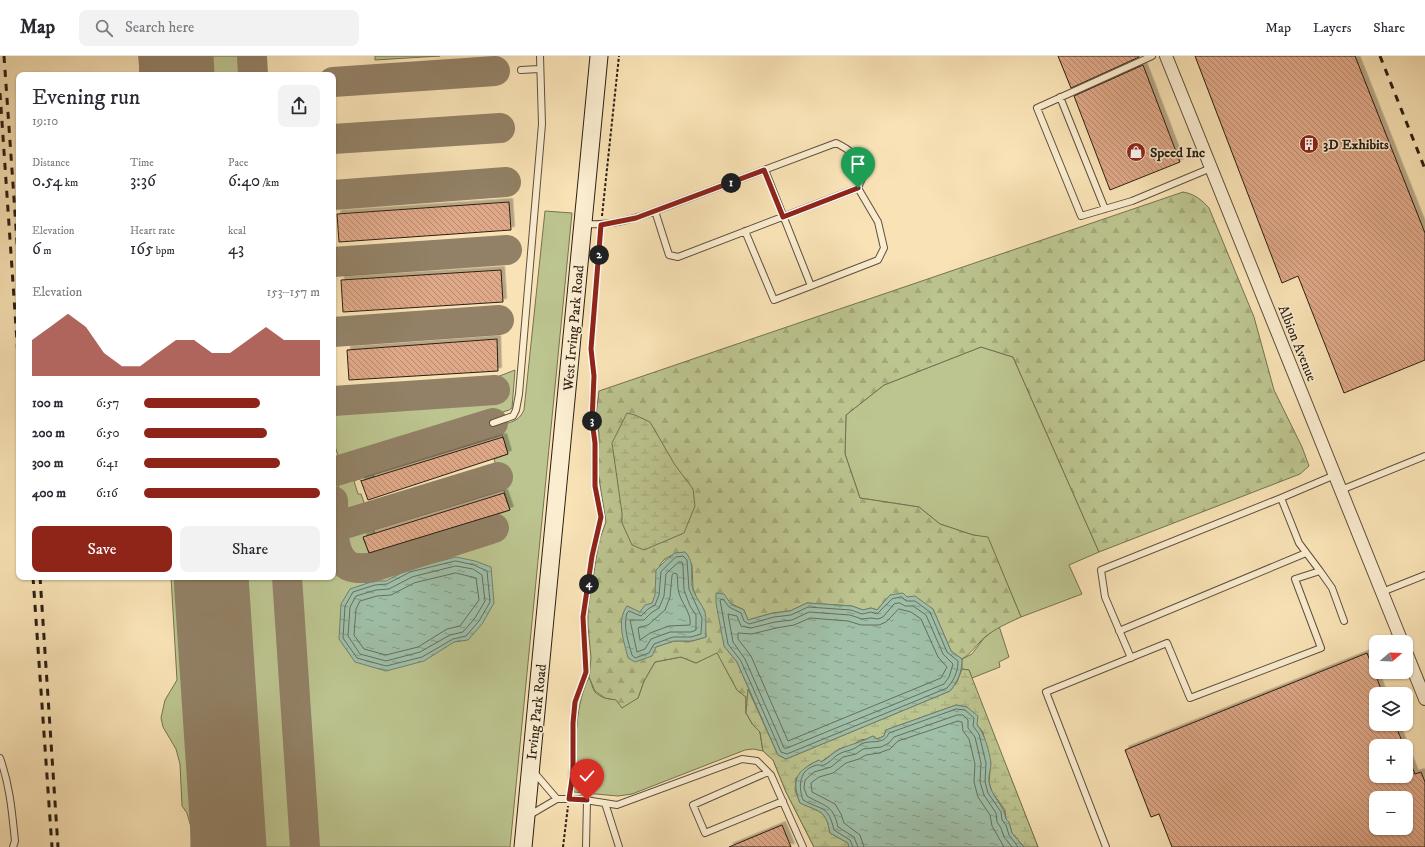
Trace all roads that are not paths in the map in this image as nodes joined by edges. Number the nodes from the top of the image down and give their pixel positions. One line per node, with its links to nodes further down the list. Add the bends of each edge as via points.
1 (540, 56): 5 (lane)
2 (599, 56): 14 (main road, West Irving Park Road)
3 (1152, 56): 7 (lane)
4 (1166, 56): 8 (street, Albion Avenue)
5 (539, 69): 6 (lane); 17 (lane, via 542,124 519,394 513,416)
6 (521, 70)
7 (1060, 97): 11 (lane); 11 (lane, via 1037,108 1081,216)
8 (1211, 168): 11 (lane, via 1132,201); 19 (street, Albion Avenue)
9 (764, 170): 10 (lane, via 836,143 850,150 859,162 863,176); 12 (lane); 13 (lane)
10 (858, 188): 13 (lane); 16 (lane, via 878,222 884,248 878,260)
11 (1105, 209)
12 (655, 211): 14 (lane, via 636,218 601,225); 15 (lane, via 669,255 678,257)
13 (783, 217): 15 (lane); 16 (lane)
14 (583, 224): 25 (main road, West Irving Park Road)
15 (745, 231): 16 (lane, via 774,300)
16 (811, 286)
17 (493, 423)
18 (1425, 456): 20 (lane)
19 (1335, 475): 20 (street, Albion Avenue); 21 (lane)
20 (1341, 490): 26 (street, Albion Avenue)
21 (1281, 498): 22 (lane, via 1299,543); 28 (lane, via 1101,570 1105,597)
22 (1306, 553): 23 (lane); 28 (lane)
23 (1320, 571): 27 (lane, via 1332,588); 30 (lane, via 1295,579 1321,648 1190,698 1167,643)
24 (1425, 575): 26 (lane)
25 (549, 576): 34 (main road, Irving Park Road)
26 (1382, 592): 29 (street, Albion Avenue)
27 (1344, 621)
28 (1119, 631): 30 (lane)
29 (1399, 635)
30 (1131, 658): 46 (lane, via 1046,692)
31 (1413, 669): 32 (street)
32 (1425, 699)
33 (0, 758): 41 (lane, via 12,800 15,841)
34 (530, 768): 36 (lane); 40 (main road, Irving Park Road)
35 (768, 772): 38 (lane); 38 (lane, via 693,805 705,833); 39 (lane, via 757,760 742,759 617,805)
36 (557, 799): 37 (lane); 40 (lane)
37 (587, 800): 39 (lane); 43 (lane)
38 (783, 801): 45 (lane)
39 (605, 803): 44 (lane)
40 (526, 818): 42 (main road, Irving Park Road)
41 (12, 847)
42 (523, 847)
43 (586, 847)
44 (619, 847)
45 (803, 847)
46 (1106, 847)

